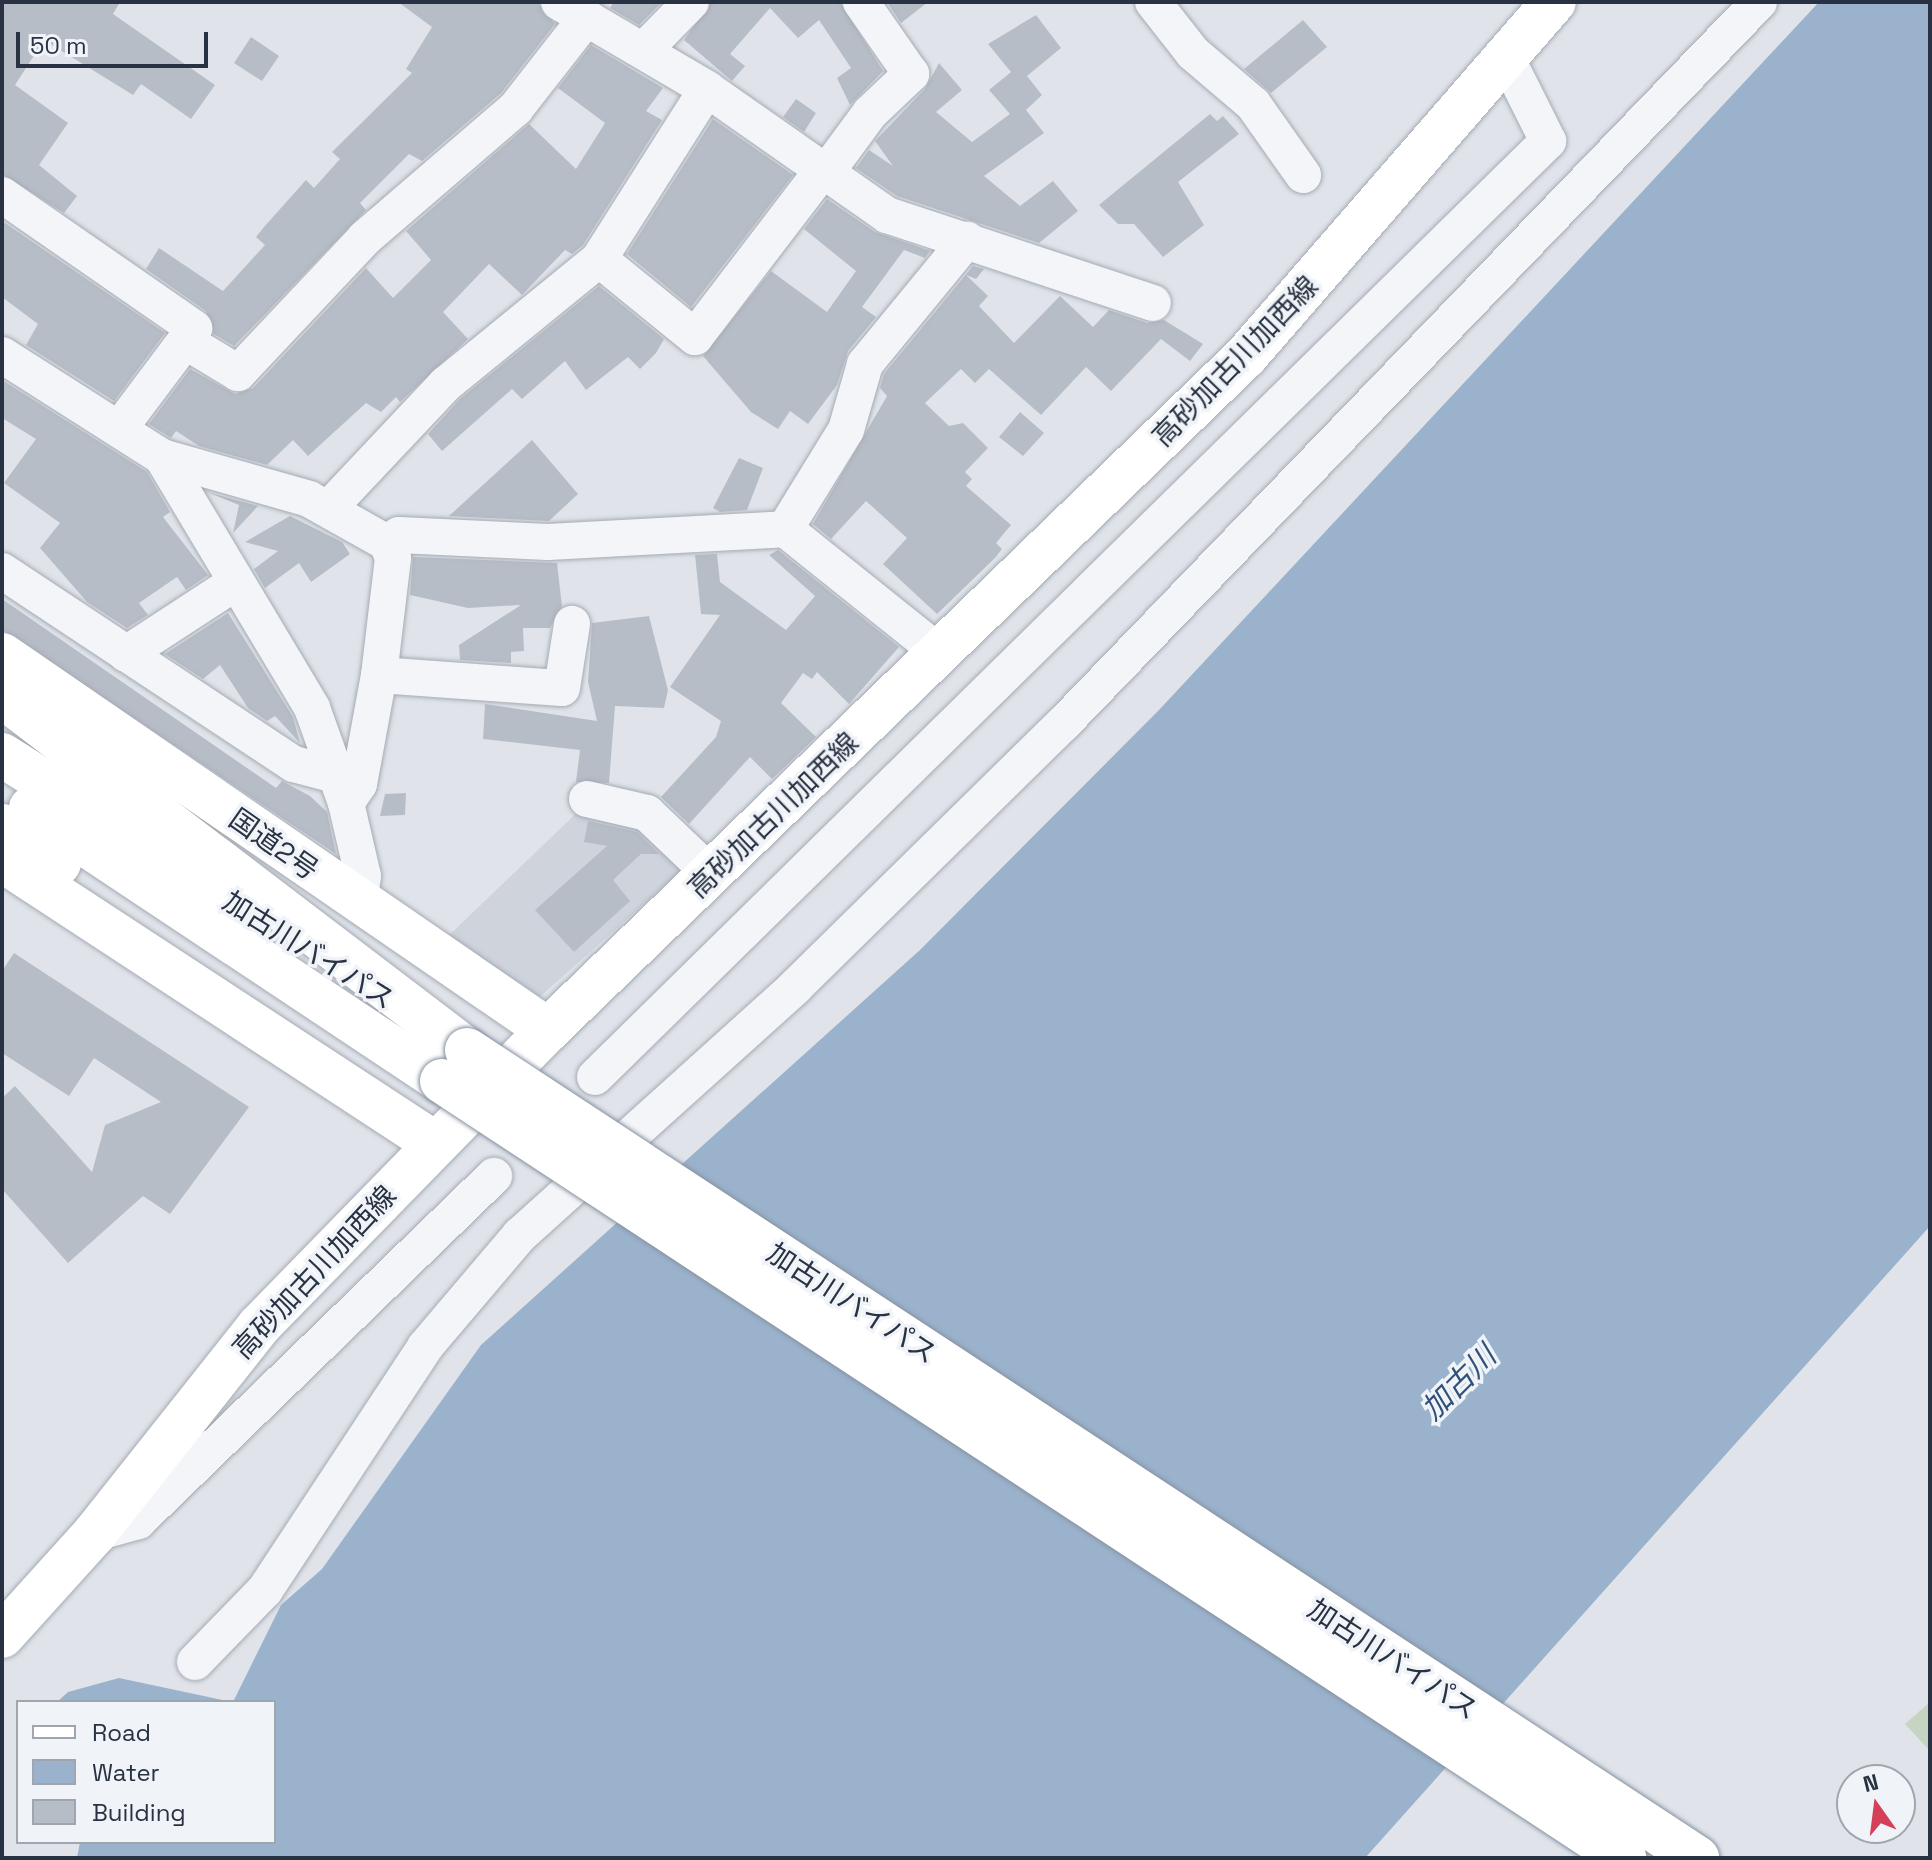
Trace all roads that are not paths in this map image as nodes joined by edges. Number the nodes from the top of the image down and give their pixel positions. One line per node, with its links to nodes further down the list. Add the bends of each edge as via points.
1 (691, 2): 7 (street)
2 (861, 2): 10 (street, via 911,74 870,113)
3 (1153, 2): 11 (street, via 1193,53 1253,104)
4 (1554, 2): 8 (main road, 高砂加古川加西線)
5 (1759, 2): 46 (street, via 1063,724 795,987 520,1235 425,1347 265,1590)
6 (587, 10): 7 (street); 18 (street, via 516,108 365,238 238,373 185,341)
7 (644, 50): 9 (street)
8 (1506, 57): 27 (main road, 高砂加古川加西線, via 1239,348); 41 (street, via 1548,141)
9 (707, 89): 10 (street); 14 (street)
10 (826, 169): 13 (street, via 887,215); 14 (street, via 695,337)
11 (1303, 175)
12 (2, 195): 16 (street)
13 (967, 240): 15 (street); 21 (street, via 865,364 846,430)
14 (599, 259): 20 (street, via 446,384)
15 (1153, 303)
16 (194, 328)
17 (2, 355): 18 (street)
18 (119, 429): 19 (street)
19 (162, 457): 20 (street); 24 (street, via 232,568)
20 (330, 507): 22 (street)
21 (785, 529): 22 (street, via 548,542 399,535); 27 (street)
22 (387, 543): 29 (street, via 393,558)
23 (2, 571): 26 (street)
24 (232, 585): 26 (street); 33 (street, via 312,708)
25 (572, 624): 29 (street, via 562,688)
26 (126, 654): 33 (street)
27 (941, 654): 37 (main road, 高砂加古川加西線)
28 (2, 655): 38 (main road, 国道2号)
29 (379, 675): 33 (street, via 359,784)
30 (2, 696): 40 (main road)
31 (2, 755): 40 (main road, 加古川バイパス)
32 (2, 789): 40 (main road, 加古川バイパス)
33 (341, 789): 38 (street, via 363,876)
34 (587, 799): 37 (street, via 647,813)
35 (2, 826): 40 (main road, via 307,1023)
36 (2, 860): 42 (main road)
37 (712, 875): 39 (main road, 高砂加古川加西線)
38 (359, 905): 39 (main road, 国道2号)
39 (548, 1030): 42 (main road, 高砂加古川加西線)
40 (454, 1066): 47 (main road, 加古川バイパス, bridge); 48 (main road, 加古川バイパス, bridge)
41 (595, 1077)
42 (434, 1143): 44 (main road, 高砂加古川加西線, via 259,1326)
43 (494, 1176): 44 (street, via 138,1521)
44 (95, 1533): 45 (main road, 高砂加古川加西線)
45 (2, 1636)
46 (195, 1662)
47 (1624, 1858)
48 (1697, 1858)

